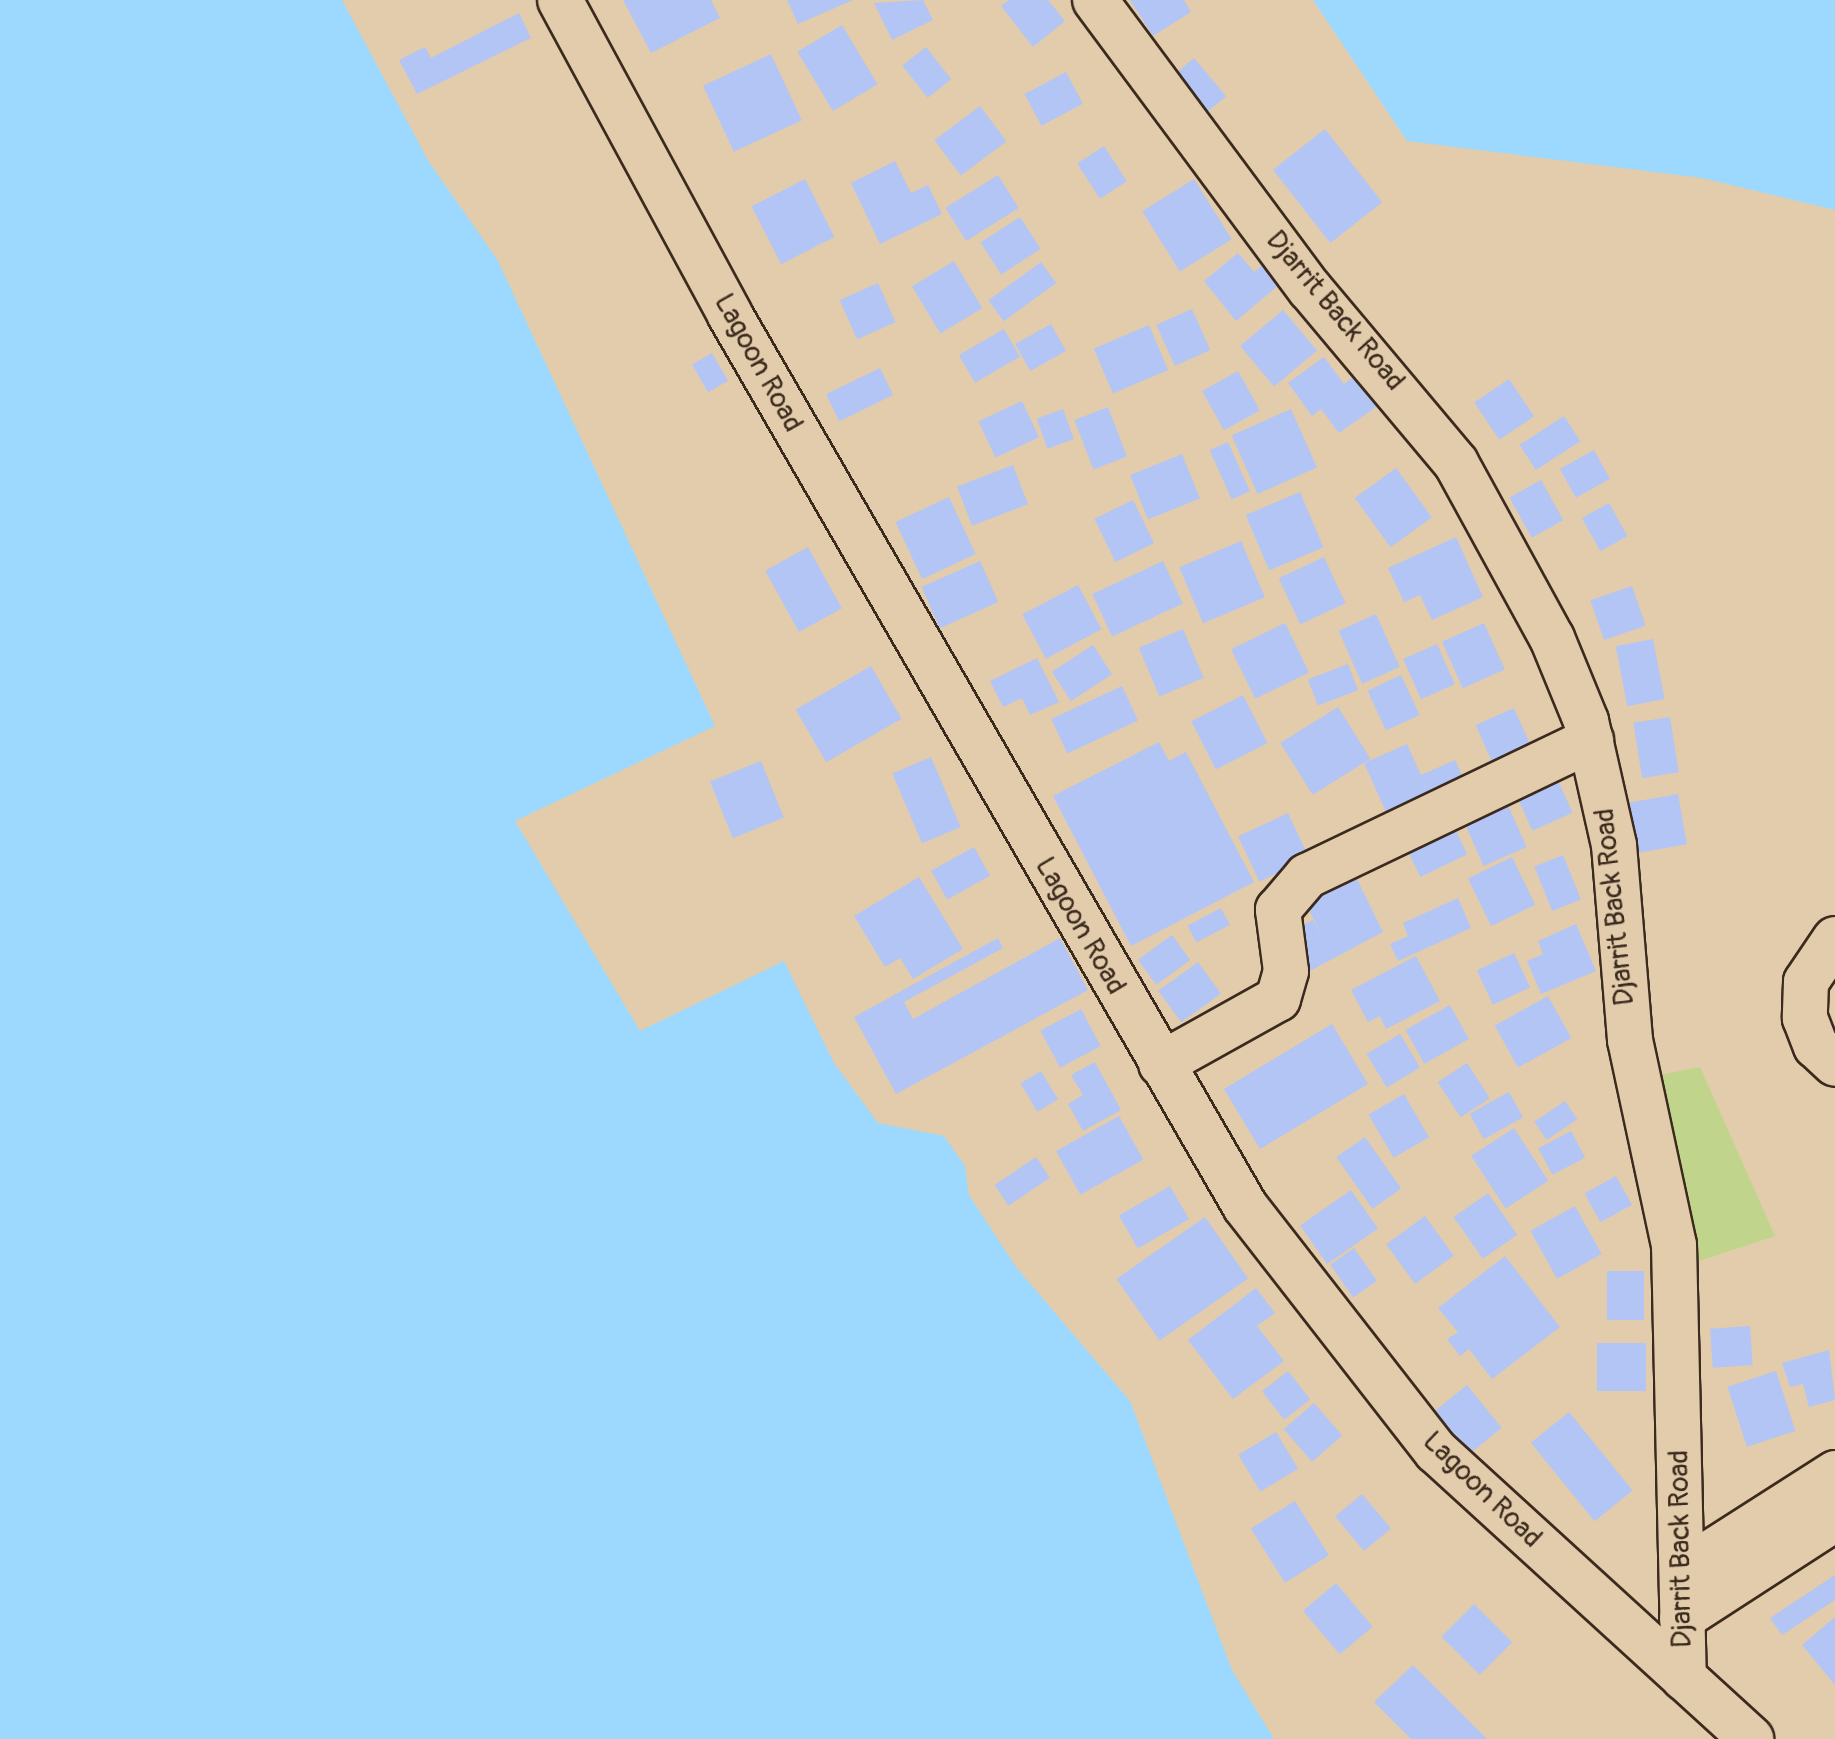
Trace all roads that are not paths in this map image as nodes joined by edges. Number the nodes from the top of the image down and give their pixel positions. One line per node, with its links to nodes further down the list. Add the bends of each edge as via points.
1 (560, 0): 5 (main road, Lagoon Road, via 730,315)
2 (1095, 0): 3 (main road, Djarrit Back Road, via 1310,289 1456,463 1552,638)
3 (1591, 740): 5 (main road, via 1307,876 1278,910 1286,971 1278,999); 9 (main road, Djarrit Back Road, via 1614,845 1630,1040 1674,1245)
4 (1835, 939): 6 (main road, via 1806,982 1805,1018 1816,1046)
5 (1161, 1064): 11 (main road, Lagoon Road, via 1245,1206 1436,1451)
6 (1835, 1064)
7 (1835, 1473): 9 (main road)
8 (1835, 1519): 10 (main road)
9 (1682, 1571): 10 (main road, Djarrit Back Road)
10 (1682, 1618): 11 (main road, Djarrit Back Road)
11 (1684, 1678): 12 (main road, Lagoon Road)
12 (1751, 1739)

